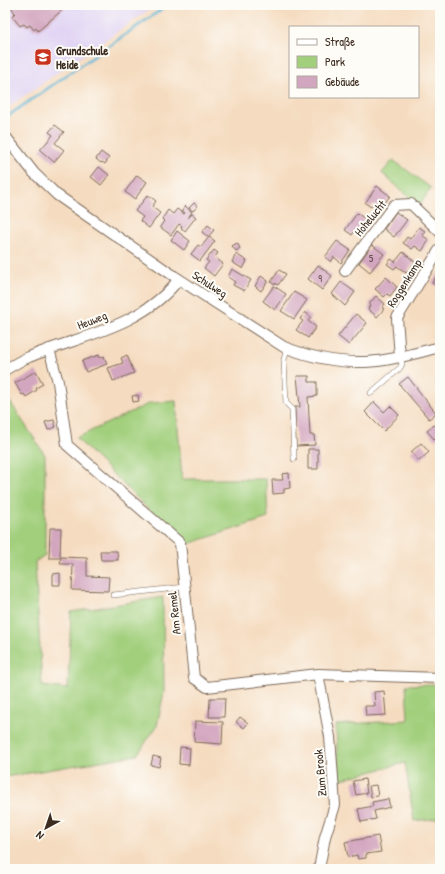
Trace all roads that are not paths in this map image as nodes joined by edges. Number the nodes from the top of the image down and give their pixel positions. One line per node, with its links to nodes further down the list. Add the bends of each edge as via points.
1 (5, 136): 5 (street, Schulweg, via 34,173 57,195)
2 (440, 232): 4 (street, Hohelucht, via 411,204 394,205)
3 (440, 249): 9 (street, Roggenkamp, via 397,318)
4 (345, 271)
5 (178, 279): 7 (street, Schulweg); 8 (street, Heuweg, via 165,294 144,310 106,330)
6 (440, 347): 9 (street, Schulweg)
7 (287, 348): 9 (street, Schulweg, via 322,359 365,362); 12 (lane, via 284,360 286,403 292,409)
8 (49, 349): 10 (street, Heuweg); 13 (street, Am Remel, via 58,382 67,445 180,543)
9 (400, 357): 11 (lane, via 400,368)
10 (5, 370)
11 (371, 393)
12 (294, 459)
13 (184, 587): 14 (lane); 15 (street, Am Remel, via 194,678 207,687)
14 (113, 595)
15 (318, 674): 16 (street, Am Remel); 17 (street, Zum Brook, via 330,737 335,805)
16 (440, 678)
17 (319, 869)

